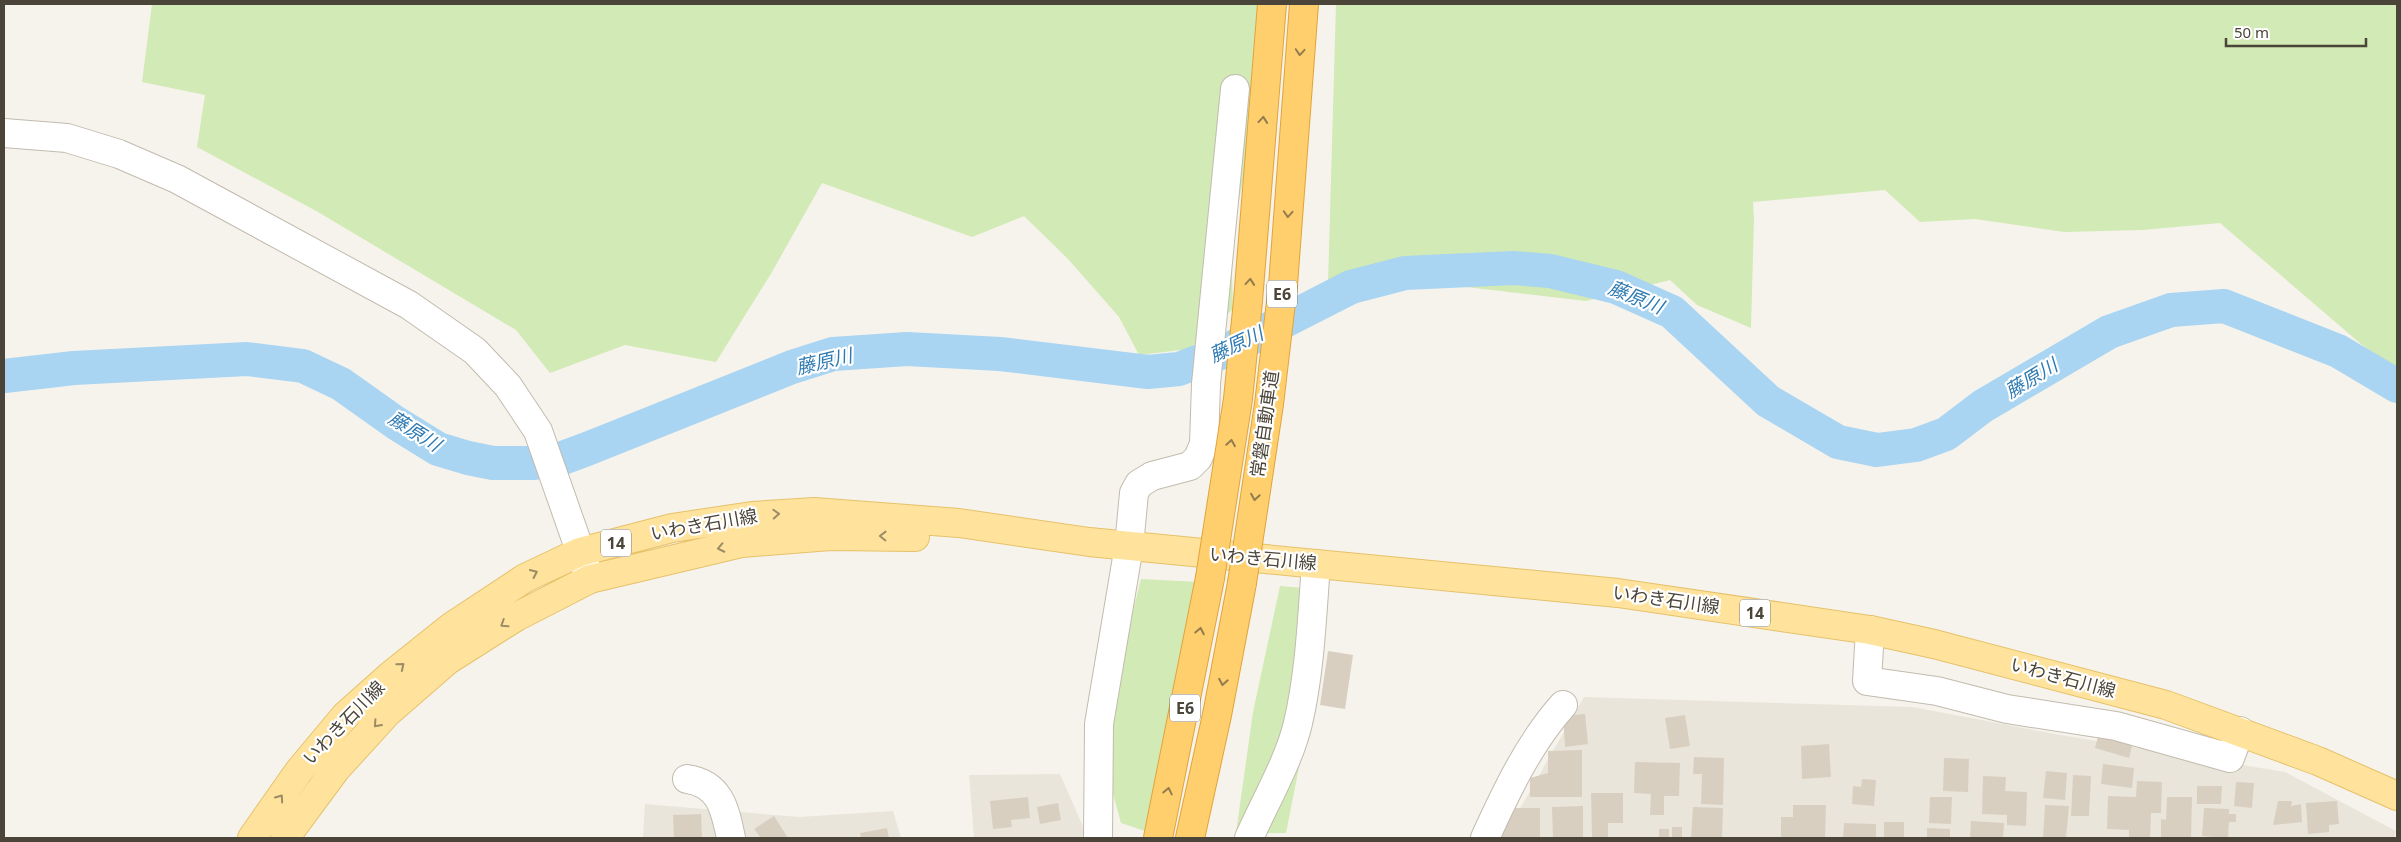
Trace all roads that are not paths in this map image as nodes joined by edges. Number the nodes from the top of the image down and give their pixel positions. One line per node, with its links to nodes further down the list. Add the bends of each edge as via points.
1 (1272, 4): 19 (highway, 常磐自動車道 / E6, one-way to 1, bridge, via 1210,578 1238,399)
2 (1304, 4): 20 (highway, 常磐自動車道 / E6, one-way to 20, bridge, via 1283,285 1269,404 1242,583)
3 (1235, 89): 6 (street, via 1206,384 1204,444 1190,466 1152,476 1140,484 1134,493)
4 (4, 133): 7 (street, via 67,138 119,154 177,179 409,305 475,351 508,386 538,431)
5 (1089, 542): 6 (main road, いわき石川線 / 14); 7 (main road, いわき石川線 / 14, one-way to 5, via 672,528 752,516 814,512 959,523); 9 (main road, いわき石川線 / 14, one-way to 9, via 830,536 742,543)
6 (1129, 546): 8 (main road, いわき石川線 / 14); 18 (street, via 1099,724)
7 (580, 552): 9 (street); 15 (main road, いわき石川線 / 14, one-way to 7, via 299,770 345,716 391,675 450,627 524,578)
8 (1316, 564): 10 (main road, いわき石川線 / 14, via 1618,593); 21 (street, via 1311,636 1298,724)
9 (590, 579): 16 (main road, いわき石川線 / 14, one-way to 16, via 516,617 448,660 381,720 336,768)
10 (1870, 630): 12 (main road, いわき石川線 / 14, via 2166,705); 12 (street, via 1867,680 1938,691 2006,709 2116,726 2230,758)
11 (1563, 705): 22 (street, via 1548,722 1508,790)
12 (2240, 732): 14 (main road, いわき石川線 / 14, via 2318,761)
13 (688, 779): 17 (street, via 710,786 723,808)
14 (2397, 796)
15 (252, 838)
16 (285, 838)
17 (731, 838)
18 (1098, 838)
19 (1158, 838)
20 (1190, 838)
21 (1248, 838)
22 (1485, 838)

